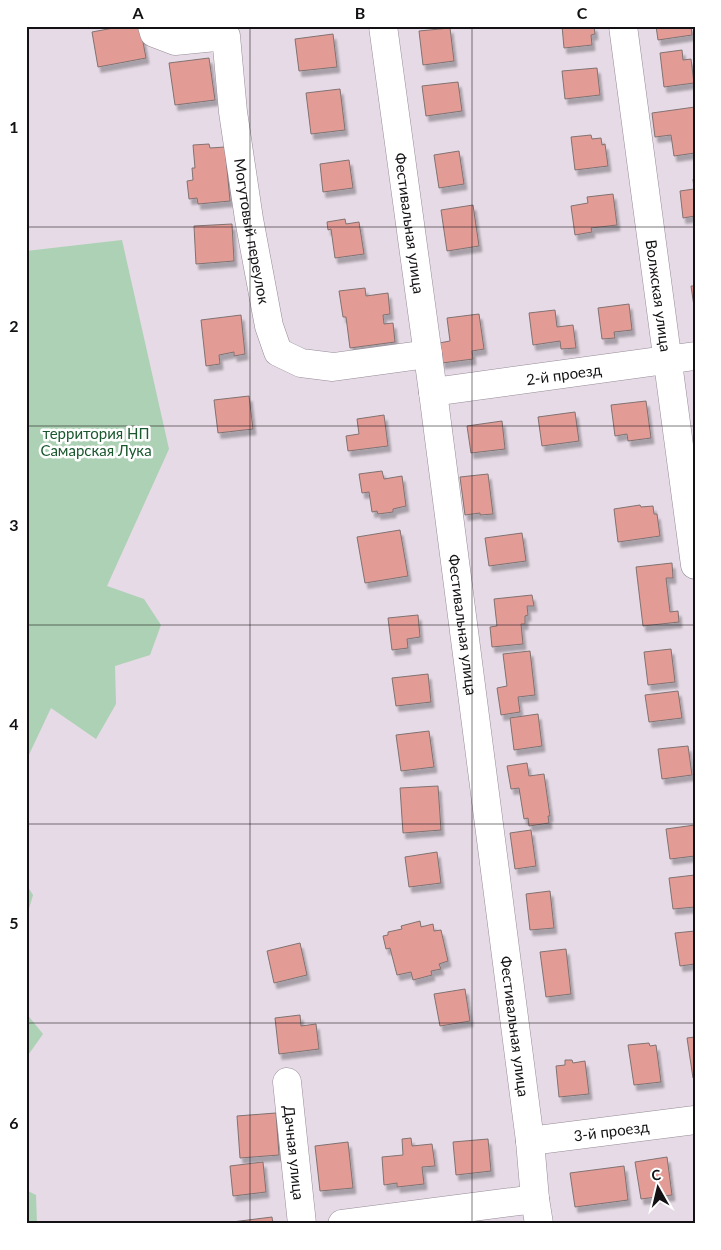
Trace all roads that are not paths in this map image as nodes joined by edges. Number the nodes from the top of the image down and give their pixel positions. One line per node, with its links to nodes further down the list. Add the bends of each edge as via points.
1 (152, 26): 4 (street, Могутовый переулок, via 154,32 175,41)
2 (383, 26): 5 (street, Фестивальная улица)
3 (623, 26): 7 (street, Волжская улица)
4 (230, 31): 5 (street, Могутовый переулок, via 233,112 248,219 268,326 278,352 301,364 334,367)
5 (428, 354): 8 (street, Фестивальная улица)
6 (695, 356): 7 (street, 2-й проезд)
7 (667, 359): 8 (street, 2-й проезд); 9 (street, Волжская улица)
8 (433, 392): 12 (street, Фестивальная улица)
9 (695, 565)
10 (287, 1082): 14 (street, Дачная улица)
11 (695, 1120): 12 (street, 3-й проезд)
12 (530, 1141): 13 (street, Фестивальная улица)
13 (537, 1212): 15 (street)
14 (302, 1224)
15 (342, 1224)

